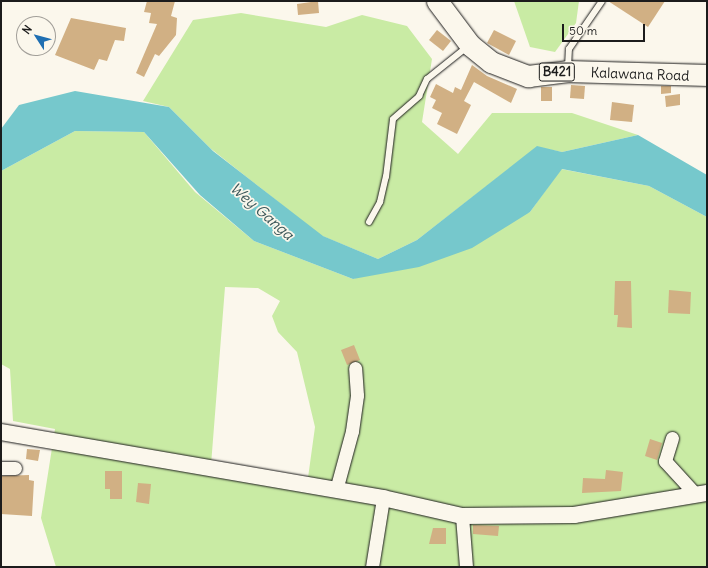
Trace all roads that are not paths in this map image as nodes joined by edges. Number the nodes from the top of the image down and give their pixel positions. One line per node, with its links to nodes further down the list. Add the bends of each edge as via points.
1 (436, 1): 3 (main road, Kalawana Road / B421)
2 (602, 1): 4 (lane, via 569,49)
3 (470, 45): 4 (main road, Kalawana Road / B421, via 491,62 528,76); 6 (lane, via 427,79 419,96 393,119 386,177 380,202)
4 (568, 71): 5 (main road, Kalawana Road / B421)
5 (707, 75)
6 (369, 222)
7 (356, 368): 12 (street, via 357,395 352,430)
8 (1, 432): 12 (street)
9 (672, 438): 13 (street, via 665,461)
10 (1, 468): 11 (street)
11 (15, 468)
12 (336, 490): 14 (street)
13 (701, 494): 15 (street, via 574,515)
14 (383, 498): 15 (street); 16 (street)
15 (462, 516): 17 (street)
16 (372, 567)
17 (466, 567)

